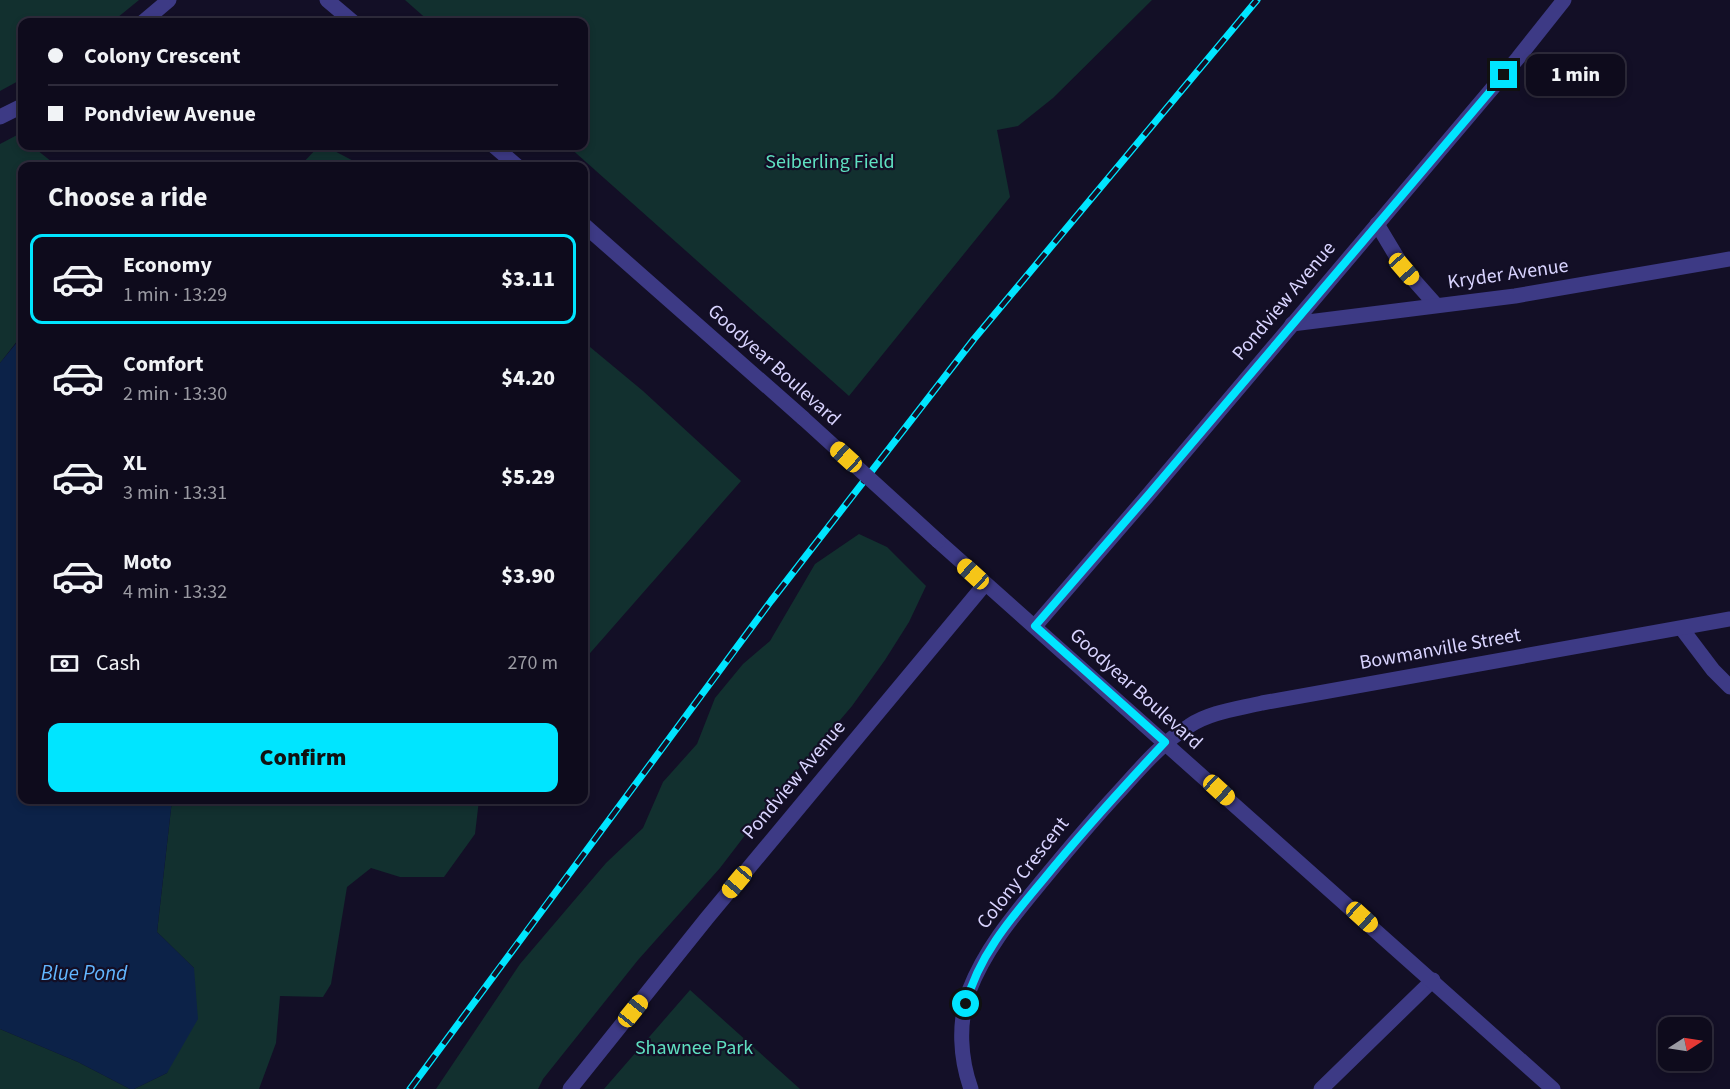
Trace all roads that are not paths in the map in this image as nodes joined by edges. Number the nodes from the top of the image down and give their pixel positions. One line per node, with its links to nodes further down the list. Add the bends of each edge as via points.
1 (169, 0): 4 (street)
2 (327, 0): 5 (street)
3 (1564, 0): 10 (street, Pondview Avenue)
4 (148, 18)
5 (348, 18)
6 (18, 108): 7 (street)
7 (0, 117)
8 (499, 150): 9 (street)
9 (513, 162)
10 (1377, 224): 13 (street, via 1404,269); 14 (street, Pondview Avenue)
11 (588, 229): 15 (street, Goodyear Boulevard, bridge)
12 (1730, 259): 13 (street, Kryder Avenue, via 1515,296)
13 (1436, 305): 14 (street, Kryder Avenue)
14 (1292, 324): 17 (street, Pondview Avenue)
15 (985, 584): 17 (street, Goodyear Boulevard); 22 (street, Pondview Avenue)
16 (1730, 619): 18 (street, Bowmanville Street)
17 (1035, 626): 20 (street, Goodyear Boulevard)
18 (1682, 629): 19 (street); 20 (street, Bowmanville Street, via 1262,703 1206,716)
19 (1730, 687)
20 (1165, 742): 21 (street, Goodyear Boulevard); 23 (street, Colony Crescent, via 1081,833 1018,910 981,966 969,992 961,1041)
21 (1433, 981): 24 (street); 25 (street, Goodyear Boulevard)
22 (570, 1089)
23 (971, 1089)
24 (1322, 1089)
25 (1553, 1089)

